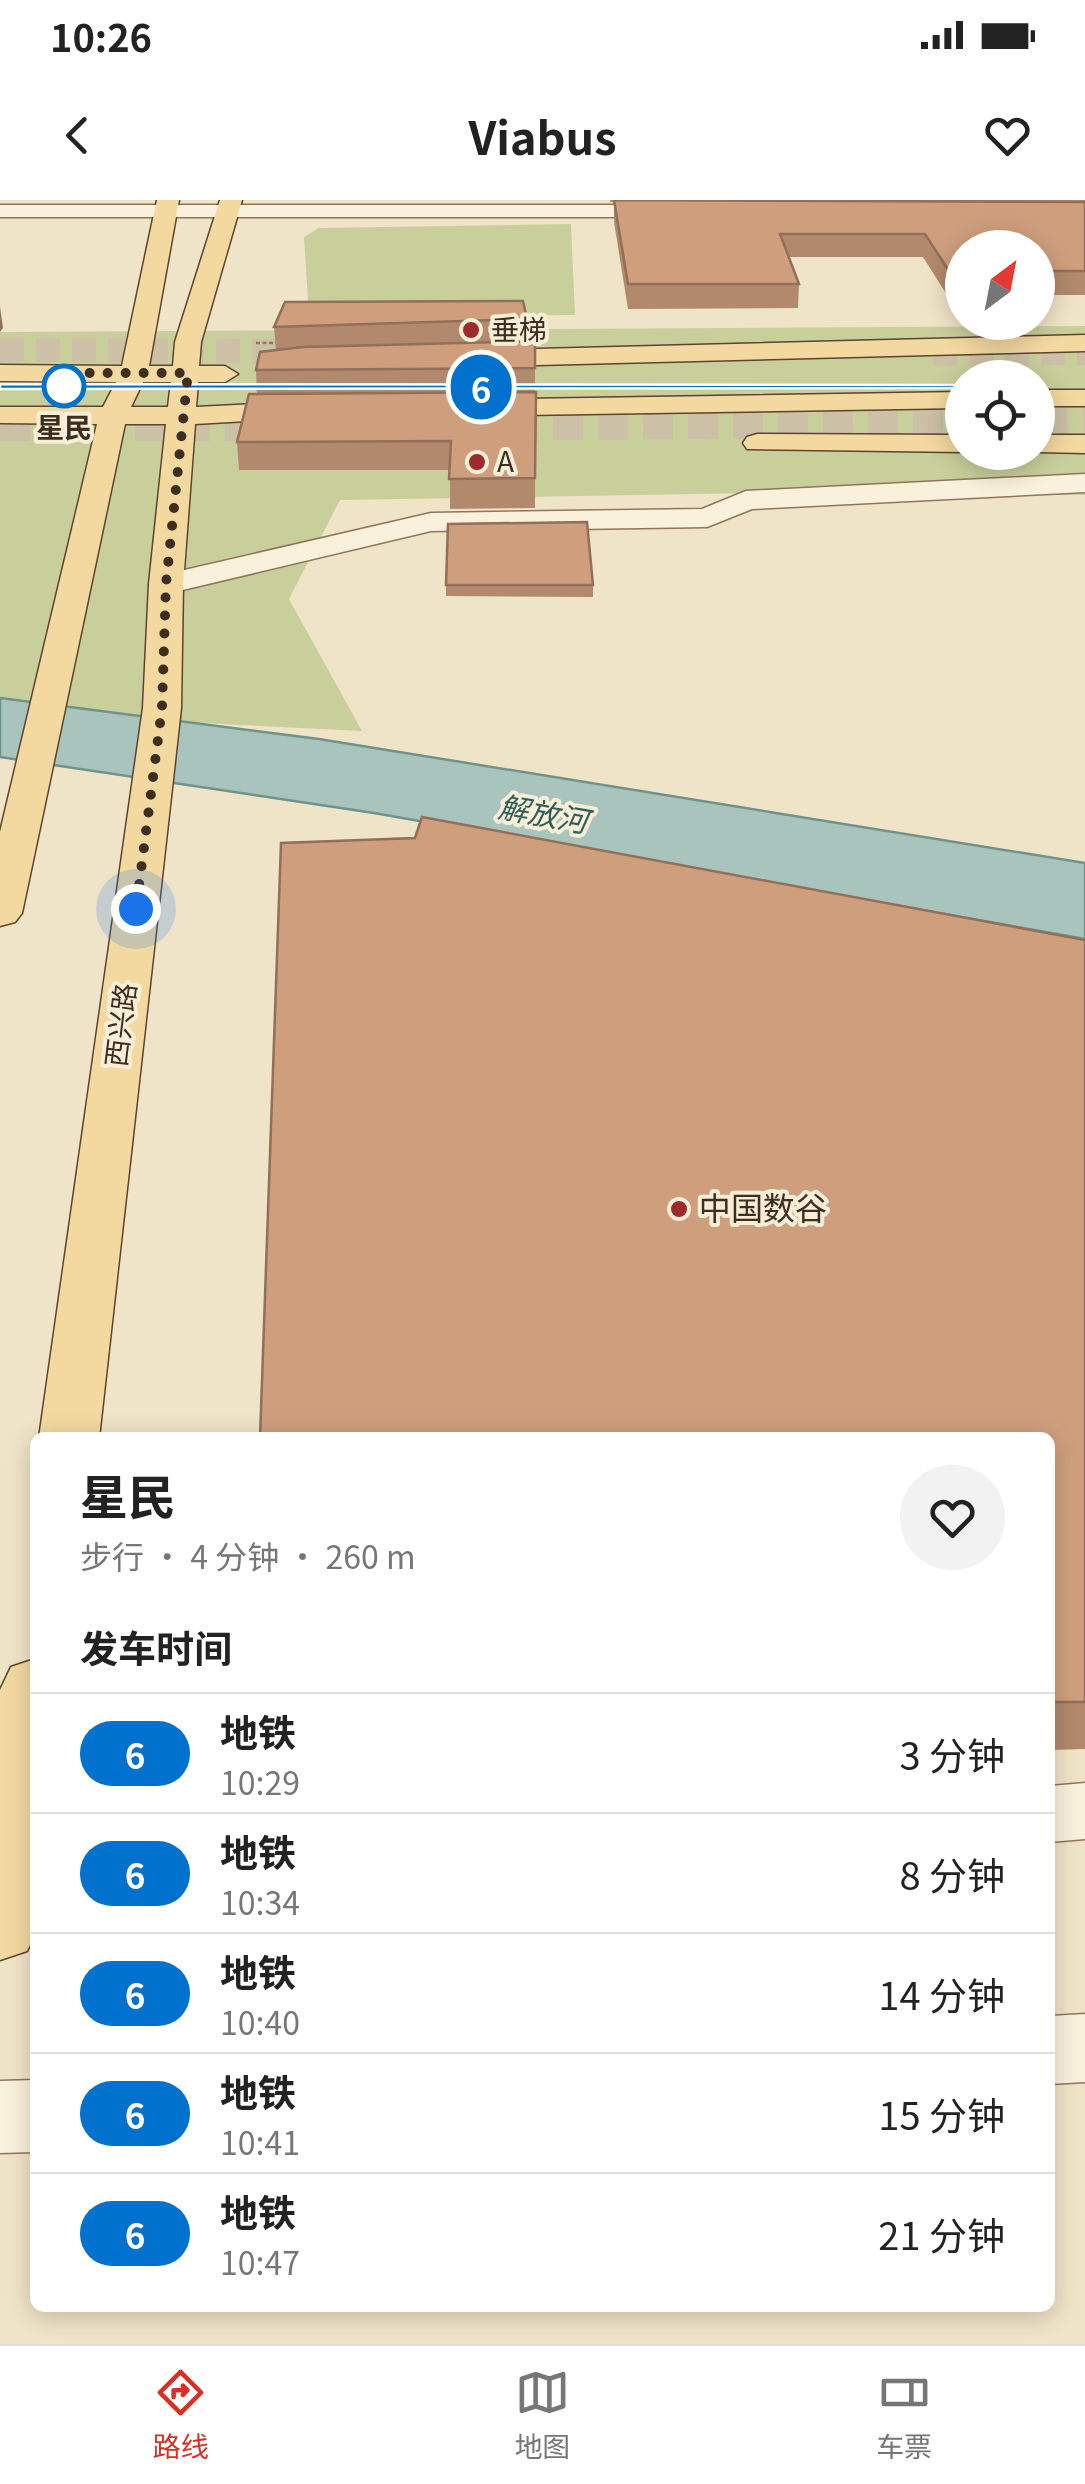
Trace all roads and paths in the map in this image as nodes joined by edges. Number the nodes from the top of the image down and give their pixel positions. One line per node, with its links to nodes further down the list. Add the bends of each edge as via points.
1 (230, 204): 2 (street); 3 (street); 8 (main road, 西兴路, via 188,342)
2 (166, 206): 4 (street); 7 (main road)
3 (715, 211)
4 (0, 212)
5 (1085, 343): 10 (main road, via 442,369)
6 (246, 371): 8 (main road)
7 (134, 373): 8 (main road); 9 (main road); 19 (main road)
8 (188, 373): 20 (main road, 西兴路)
9 (0, 374)
10 (945, 379)
11 (1055, 379): 12 (main road)
12 (1085, 379)
13 (1055, 398): 14 (main road)
14 (1085, 398)
15 (945, 400): 16 (main road)
16 (437, 408)
17 (358, 409): 20 (main road)
18 (0, 415): 19 (main road)
19 (113, 415): 20 (main road); 28 (main road)
20 (182, 416): 21 (main road); 27 (main road, 西兴路)
21 (271, 440)
22 (726, 442): 23 (main road)
23 (945, 444)
24 (1055, 444): 25 (main road)
25 (1085, 444)
26 (1085, 483): 27 (street, via 746,500 706,518 431,522)
27 (166, 584): 29 (main road, 西兴路, via 162,708)
28 (0, 913)
29 (70, 1432)
30 (30, 1727): 33 (main road)
31 (1085, 1811): 32 (street)
32 (1055, 1814)
33 (10, 1901)
34 (1085, 2048): 35 (street)
35 (1055, 2050)
36 (30, 2116): 37 (street)
37 (0, 2117)

